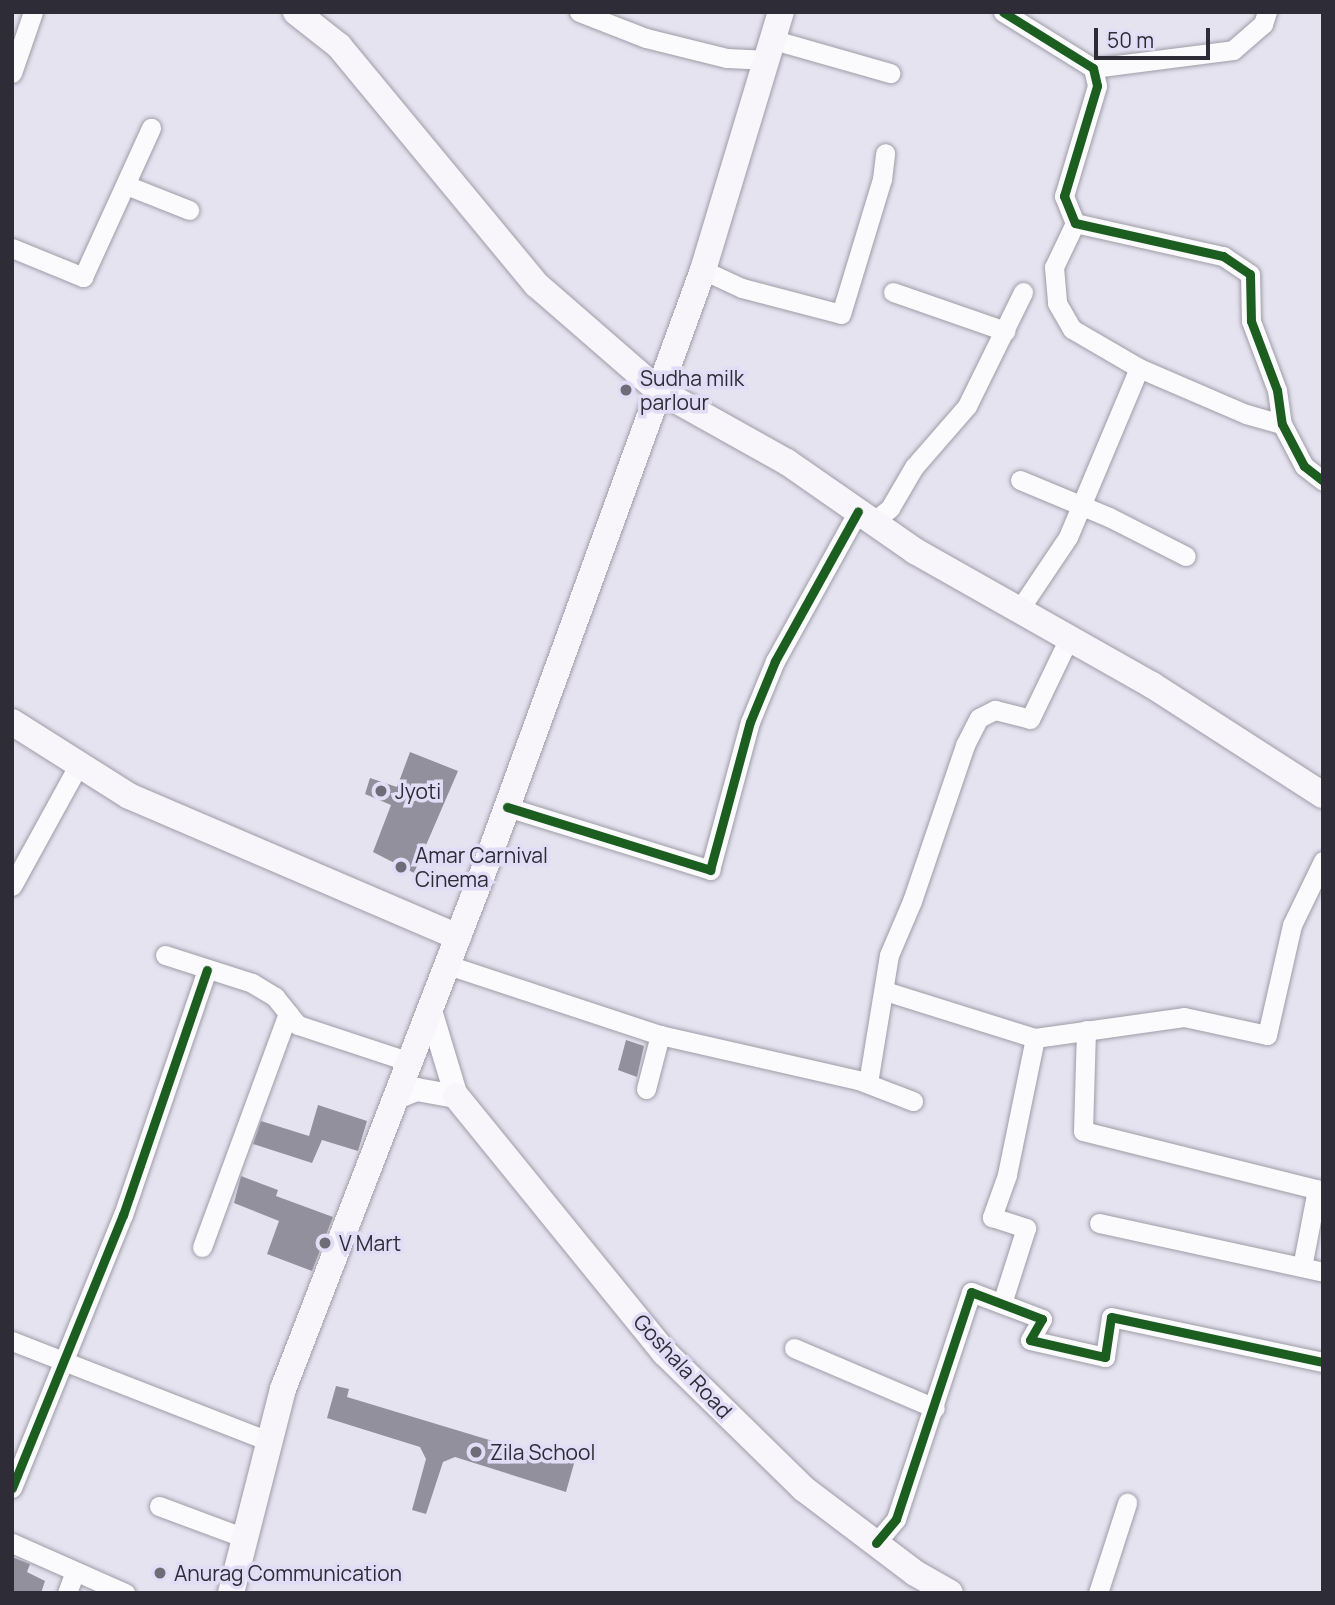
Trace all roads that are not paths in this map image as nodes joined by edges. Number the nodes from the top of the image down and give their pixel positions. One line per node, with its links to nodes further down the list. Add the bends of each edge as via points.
1 (33, 12): 8 (street)
2 (296, 12): 23 (main road, via 339,46 537,285)
3 (781, 12): 7 (main road)
4 (1003, 12): 9 (street)
5 (1267, 12): 9 (street, via 1263,24 1233,50)
6 (578, 13): 7 (street, via 646,38 727,58)
7 (772, 50): 11 (street); 18 (main road)
8 (15, 57): 10 (street)
9 (1093, 68): 16 (street, via 1097,86 1064,196)
10 (12, 73)
11 (890, 74)
12 (151, 128): 14 (street)
13 (885, 153): 18 (street, via 882,179 841,314 742,288)
14 (125, 185): 15 (street); 17 (street, via 83,277)
15 (189, 210)
16 (1075, 223): 22 (street, via 1055,267 1056,303 1072,329); 24 (street, via 1223,256 1250,274 1251,321 1277,390)
17 (12, 248)
18 (703, 270): 23 (main road)
19 (893, 292): 21 (street)
20 (1023, 292): 21 (street)
21 (1005, 331): 28 (street, via 967,406 914,467 890,508)
22 (1139, 368): 24 (street, via 1246,414); 27 (street)
23 (658, 390): 28 (main road, via 787,463); 35 (main road)
24 (1282, 424): 26 (street, via 1304,466)
25 (1020, 480): 27 (street)
26 (1323, 481)
27 (1080, 508): 29 (street, via 1109,517); 30 (street, via 1068,537)
28 (866, 517): 30 (main road); 35 (street, via 775,661 750,722 710,870)
29 (1186, 556)
30 (1019, 610): 31 (main road)
31 (1069, 638): 34 (main road); 42 (street, via 1030,719 995,710 979,718 889,954)
32 (12, 722): 33 (main road)
33 (79, 764): 37 (street); 38 (main road, via 129,796)
34 (1322, 794)
35 (507, 807): 38 (main road)
36 (1323, 862): 45 (street, via 1292,925 1267,1035 1184,1017)
37 (12, 886)
38 (458, 937): 40 (main road)
39 (165, 955): 41 (street)
40 (447, 964): 43 (main road); 46 (street)
41 (207, 970): 44 (street, via 252,984 275,997); 62 (street, via 122,1215)
42 (885, 991): 47 (street); 49 (street)
43 (430, 1010): 48 (main road); 51 (street)
44 (288, 1013): 48 (street, via 298,1025); 56 (street)
45 (1086, 1030): 47 (street); 54 (street, via 1083,1131)
46 (660, 1034): 49 (street); 50 (street)
47 (1035, 1038): 59 (street, via 1007,1175 992,1217 1026,1228)
48 (410, 1062): 52 (main road)
49 (868, 1083): 53 (street)
50 (646, 1089)
51 (456, 1096): 52 (street, via 416,1089); 72 (main road, Goshala Road, via 665,1353 804,1489)
52 (396, 1097): 65 (main road, via 283,1389)
53 (913, 1101)
54 (1320, 1190): 57 (street)
55 (1099, 1223): 57 (street)
56 (202, 1247)
57 (1302, 1267): 58 (street)
58 (1323, 1272)
59 (1002, 1304): 63 (street, via 1042,1319 1030,1340 1105,1357 1111,1317); 64 (street, via 971,1292)
60 (12, 1341): 62 (street)
61 (794, 1348): 64 (street)
62 (61, 1362): 65 (street); 66 (street)
63 (1323, 1362)
64 (935, 1408): 72 (street, via 896,1519)
65 (269, 1441): 70 (main road)
66 (19, 1449): 67 (street)
67 (12, 1488)
68 (1127, 1503): 78 (street)
69 (159, 1506): 70 (street)
70 (245, 1538): 76 (main road)
71 (12, 1543): 73 (street)
72 (876, 1543): 77 (main road, Goshala Road)
73 (75, 1572): 74 (street); 75 (street)
74 (67, 1593)
75 (125, 1593)
76 (231, 1593)
77 (950, 1593)
78 (1098, 1593)

